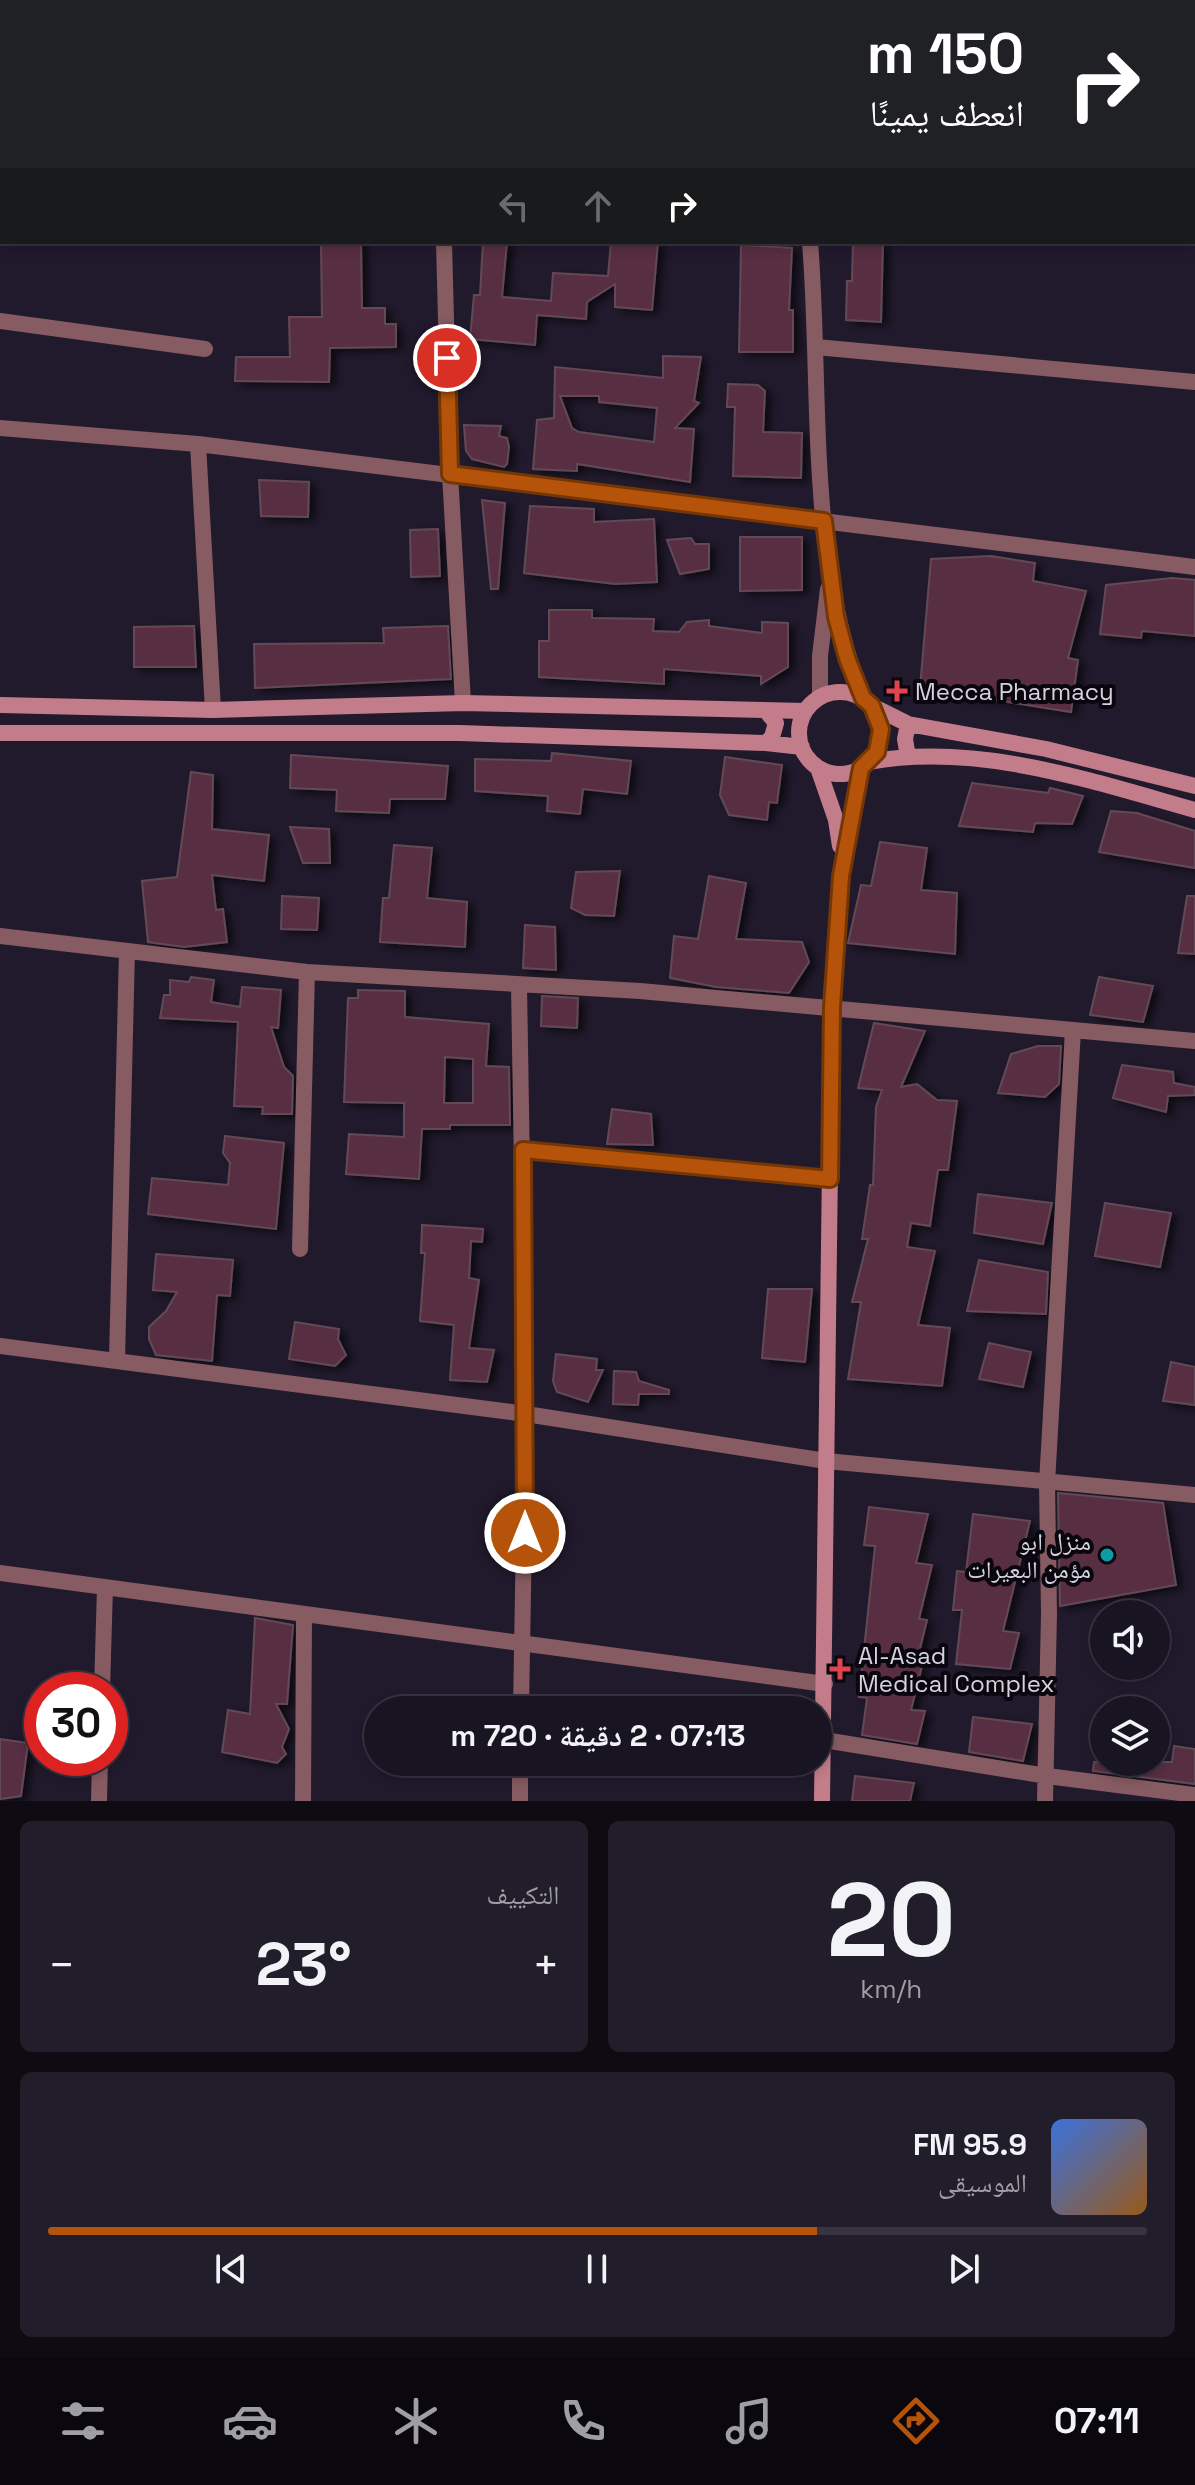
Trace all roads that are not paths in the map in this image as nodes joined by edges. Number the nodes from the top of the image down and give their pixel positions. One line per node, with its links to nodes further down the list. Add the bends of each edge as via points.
1 (444, 244): 9 (street)
2 (810, 244): 4 (street)
3 (0, 321): 5 (street)
4 (816, 347): 6 (street); 10 (street)
5 (205, 349)
6 (1195, 382)
7 (0, 428): 8 (street)
8 (198, 444): 9 (street); 17 (street)
9 (450, 474): 10 (street); 15 (street)
10 (824, 521): 11 (street); 12 (street)
11 (1195, 567)
12 (830, 576): 13 (street); 14 (street, via 847,658)
13 (820, 697): 14 (main road, via 848,692); 19 (main road)
14 (867, 702): 20 (main road); 25 (main road, via 881,729 881,741)
15 (463, 703): 17 (main road); 18 (main road)
16 (0, 705): 17 (main road)
17 (213, 710)
18 (766, 711): 19 (main road); 22 (main road, via 776,723)
19 (805, 711): 23 (main road, via 800,722)
20 (908, 724): 24 (main road); 27 (main road, via 1046,749)
21 (0, 733): 22 (main road, via 460,733)
22 (766, 743): 23 (main road)
23 (802, 747): 26 (main road)
24 (908, 757): 25 (main road); 28 (main road, via 1042,770)
25 (865, 765): 26 (main road, via 839,774); 29 (main road)
26 (818, 768): 29 (main road, via 836,820)
27 (1195, 786)
28 (1195, 810)
29 (841, 876): 34 (main road)
30 (0, 936): 31 (street)
31 (127, 951): 32 (street); 41 (street)
32 (307, 972): 33 (street); 39 (street)
33 (519, 985): 34 (street); 37 (street)
34 (832, 1007): 35 (street); 38 (main road)
35 (1073, 1030): 36 (street); 44 (street)
36 (1195, 1041)
37 (523, 1150): 38 (street); 42 (street)
38 (830, 1179): 43 (main road)
39 (300, 1249)
40 (0, 1346): 41 (street)
41 (117, 1359): 42 (street)
42 (526, 1414): 43 (street); 49 (street)
43 (826, 1461): 44 (street); 51 (main road)
44 (1047, 1483): 45 (street); 58 (street)
45 (1195, 1495)
46 (0, 1573): 47 (street)
47 (105, 1587): 48 (street); 50 (street)
48 (304, 1614): 49 (street); 61 (street)
49 (521, 1641): 51 (street); 52 (street)
50 (103, 1672)
51 (825, 1684): 53 (main road)
52 (521, 1696)
53 (825, 1696)
54 (832, 1741): 58 (street)
55 (100, 1776): 60 (street)
56 (520, 1776): 62 (street)
57 (823, 1776): 63 (main road)
58 (1047, 1776): 59 (street); 64 (street)
59 (1195, 1795)
60 (99, 1801)
61 (303, 1801)
62 (520, 1801)
63 (822, 1801)
64 (1045, 1801)

